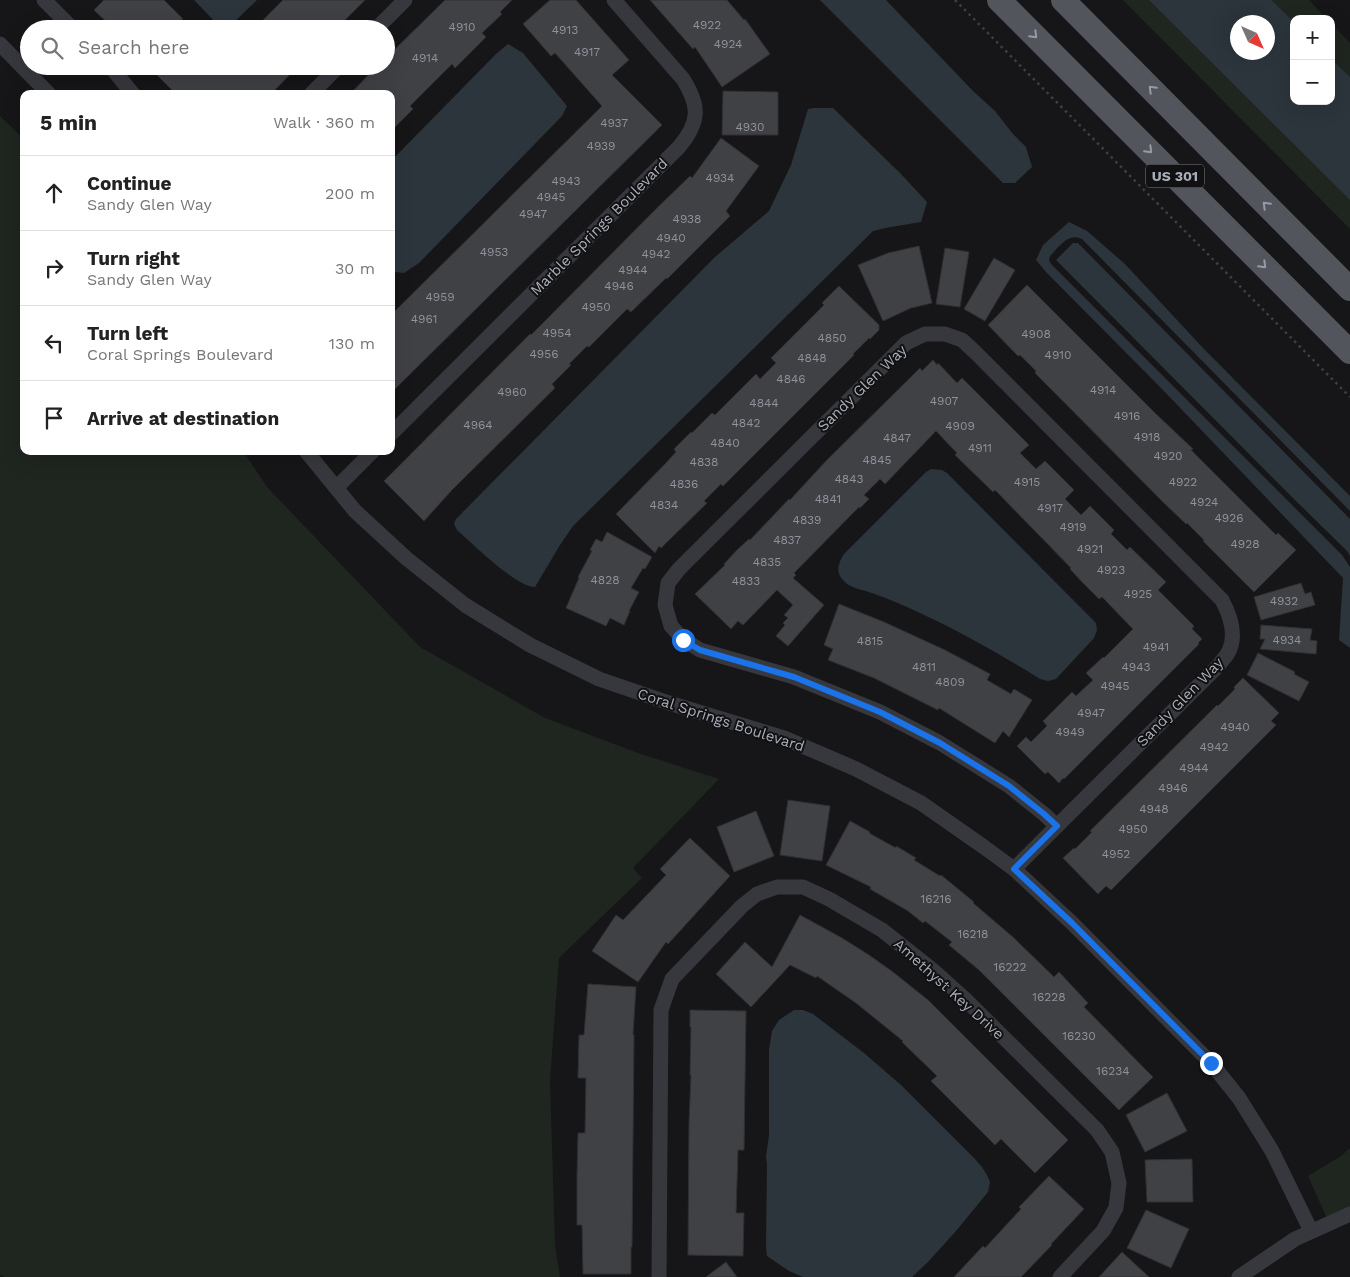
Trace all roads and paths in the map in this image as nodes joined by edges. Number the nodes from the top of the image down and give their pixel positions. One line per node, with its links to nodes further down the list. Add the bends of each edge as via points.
1 (44, 0): 7 (street)
2 (404, 0): 8 (street)
3 (614, 0): 20 (street, Marble Springs Boulevard, via 683,79 695,105 694,126 679,147)
4 (955, 0): 19 (path)
5 (999, 0): 18 (main road, US 301, one-way to 18)
6 (1063, 0): 17 (main road, US 301 / US 301, one-way to 6)
7 (64, 20)
8 (385, 20)
9 (0, 44): 10 (street)
10 (20, 64)
11 (30, 75): 14 (street)
12 (117, 75): 15 (street)
13 (330, 75): 16 (street)
14 (45, 90)
15 (130, 90)
16 (315, 90)
17 (1350, 289)
18 (1350, 352)
19 (1350, 397)
20 (395, 430)
21 (309, 455): 23 (street, Coral Springs Boulevard)
22 (369, 455): 23 (street)
23 (336, 488): 25 (street, Coral Springs Boulevard, via 356,512 406,558 465,605 530,645 599,679 784,738 856,769 921,803)
24 (1057, 826): 24 (street, Sandy Glen Way, via 1009,786 940,743 880,712 794,677 700,650 683,640 671,626 665,605 668,583 679,568 906,343 925,334 945,334 962,340 1222,600 1231,616 1229,650 1220,665); 25 (street, Sandy Glen Way)
25 (1014, 869): 27 (street, Coral Springs Boulevard, via 1211,1063 1239,1098 1272,1151)
26 (1350, 1214): 27 (street)
27 (1312, 1231): 30 (street)
28 (659, 1277): 29 (street, Amethyst Key Drive, via 661,1010 672,980 678,973 742,906 757,894 777,886 803,887 882,930 965,999 1097,1130 1112,1152 1120,1183 1116,1208 1103,1231)
29 (1060, 1277)
30 (1239, 1277)

